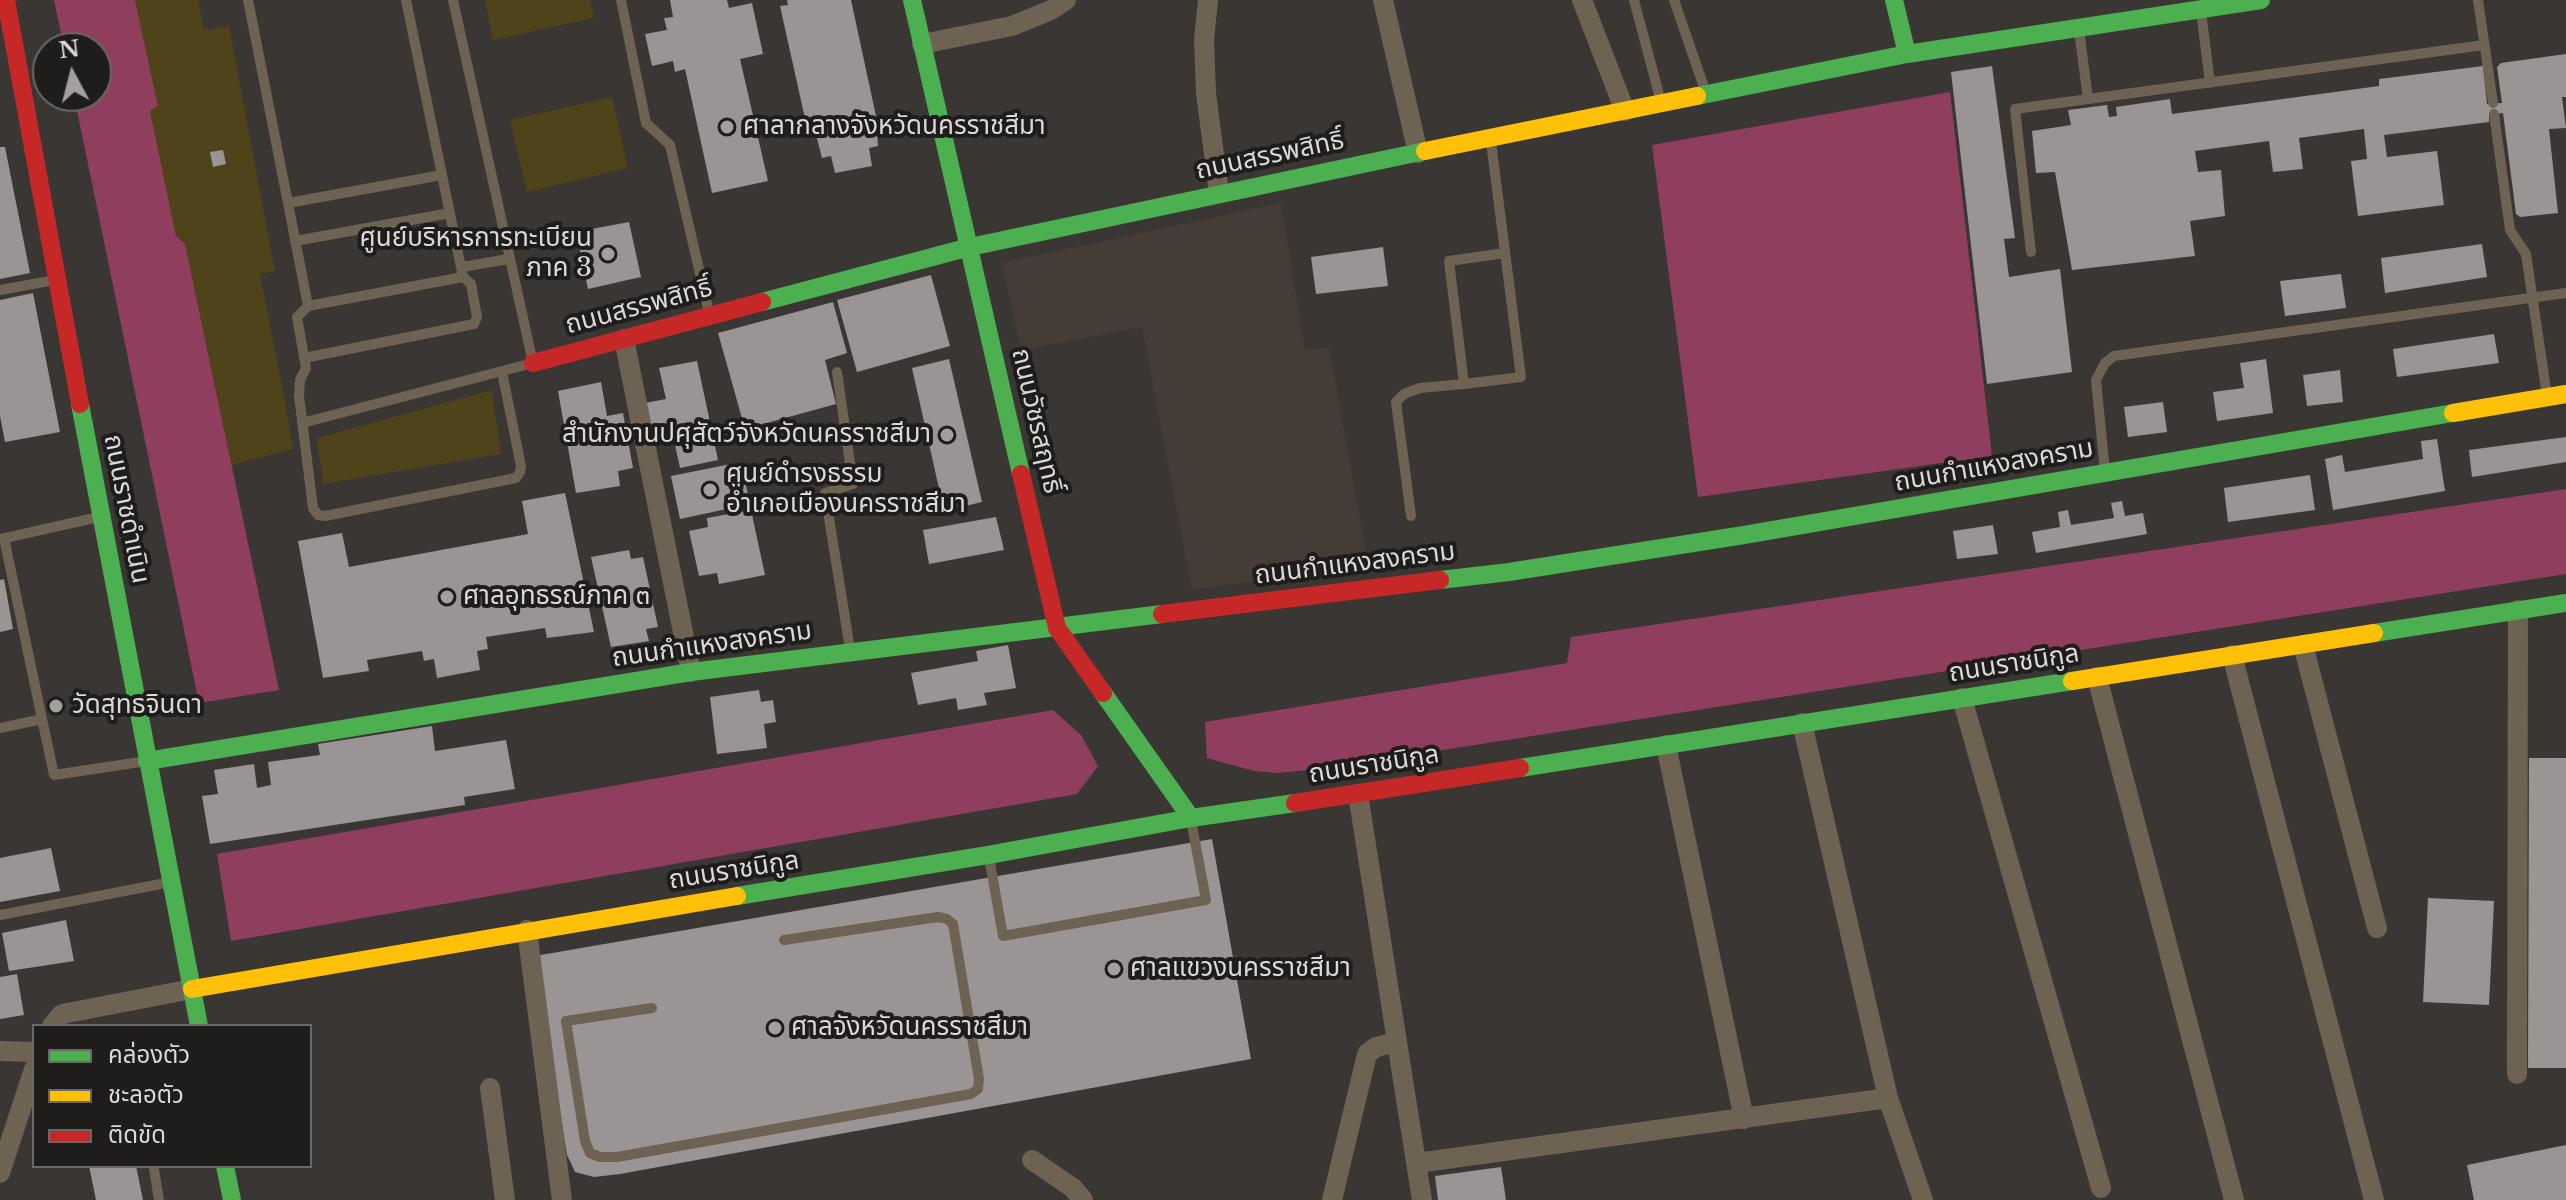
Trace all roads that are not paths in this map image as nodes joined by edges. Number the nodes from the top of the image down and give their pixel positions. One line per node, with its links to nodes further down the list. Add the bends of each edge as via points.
1 (6, 0): 40 (street, ถนนราชดำเนิน)
2 (248, 0): 32 (lane)
3 (406, 0): 30 (lane)
4 (453, 0): 38 (lane)
5 (621, 0): 45 (lane, via 646,123 670,145)
6 (912, 0): 20 (street, ถนนวัชรสฤทธิ์)
7 (1066, 0): 20 (street, via 1012,26)
8 (1208, 0): 31 (street, via 1206,93)
9 (1383, 0): 29 (street)
10 (1582, 0): 27 (street)
11 (1634, 0): 26 (lane)
12 (1674, 0): 24 (lane)
13 (1894, 0): 22 (street)
14 (2115, 0): 18 (street)
15 (2261, 0): 17 (street, ถนนสรรพสิทธิ์)
16 (2478, 0): 21 (lane)
17 (2201, 9): 18 (street, ถนนสรรพสิทธิ์); 23 (lane)
18 (2119, 22): 19 (street, ถนนสรรพสิทธิ์)
19 (2079, 28): 22 (street, ถนนสรรพสิทธิ์); 25 (lane)
20 (922, 44): 35 (street, ถนนวัชรสฤทธิ์)
21 (2484, 45): 23 (lane); 43 (lane, via 2510,230 2526,254)
22 (1907, 54): 24 (street, ถนนสรรพสิทธิ์)
23 (2210, 83): 25 (lane)
24 (1707, 95): 26 (street, ถนนสรรพสิทธิ์)
25 (2088, 99): 36 (lane, via 2015,109)
26 (1661, 104): 27 (street, ถนนสรรพสิทธิ์)
27 (1625, 111): 28 (street, ถนนสรรพสิทธิ์)
28 (1491, 138): 29 (street, ถนนสรรพสิทธิ์); 37 (lane)
29 (1418, 153): 31 (street, ถนนสรรพสิทธิ์)
30 (442, 175): 32 (lane); 33 (lane)
31 (1219, 193): 35 (street, ถนนสรรพสิทธิ์)
32 (288, 203): 34 (lane)
33 (450, 213): 34 (lane); 39 (lane)
34 (295, 241): 44 (lane)
35 (970, 247): 45 (street, ถนนสรรพสิทธิ์); 60 (street, ถนนวัชรสฤทธิ์)
36 (2031, 252)
37 (1505, 253): 51 (lane, via 1449,261); 51 (lane, via 1521,377)
38 (509, 259): 39 (lane); 48 (lane)
39 (462, 272): 44 (lane); 47 (lane, via 471,284 474,324)
40 (57, 279): 41 (lane); 56 (street, ถนนราชดำเนิน)
41 (0, 290)
42 (2566, 293): 43 (lane)
43 (2533, 298): 52 (lane); 54 (lane, via 2114,356 2096,380)
44 (308, 306): 47 (lane, via 297,317)
45 (709, 315): 46 (street, ถนนสรรพสิทธิ์)
46 (624, 339): 48 (street, ถนนสรรพสิทธิ์); 64 (street)
47 (304, 358): 53 (lane, via 299,388)
48 (533, 363): 49 (lane, ถนนสรรพสิทธิ์)
49 (502, 372): 53 (lane, ถนนสรรพสิทธิ์); 53 (lane, via 521,466 516,478 318,515)
50 (837, 372): 62 (lane, via 854,482 825,493)
51 (1464, 384): 55 (lane, via 1420,388 1396,402)
52 (2557, 396): 54 (street, ถนนกำแหงสงคราม)
53 (302, 423)
54 (2105, 473): 60 (street, ถนนกำแหงสงคราม, via 1509,572)
55 (1411, 516)
56 (101, 517): 57 (lane); 71 (street, ถนนราชดำเนิน)
57 (2, 539): 67 (lane)
58 (2566, 603): 59 (street, ถนนราชนิกูล)
59 (2518, 610): 61 (street, ถนนราชนิกูล); 87 (street)
60 (1057, 628): 62 (street, ถนนกำแหงสงคราม); 73 (street, ถนนวัชรสฤทธิ์)
61 (2303, 645): 63 (street, ถนนราชนิกูล); 77 (street)
62 (851, 653): 64 (street, ถนนกำแหงสงคราม)
63 (2232, 655): 65 (street, ถนนราชนิกูล); 107 (street)
64 (691, 672): 71 (street, ถนนกำแหงสงคราม)
65 (2097, 677): 66 (street, ถนนราชนิกูล); 106 (street)
66 (1962, 698): 68 (street, ถนนราชนิกูล); 97 (street)
67 (42, 719): 69 (lane); 71 (lane, via 54,775)
68 (1802, 723): 70 (street, ถนนราชนิกูล); 90 (street)
69 (0, 728)
70 (1666, 745): 72 (street, ถนนราชนิกูล); 91 (street)
71 (147, 761): 75 (street, ถนนราชดำเนิน)
72 (1358, 794): 73 (street, ถนนราชนิกูล); 84 (street)
73 (1191, 818): 74 (street, ถนนราชนิกูล); 74 (lane, via 1206,900 1003,936)
74 (988, 855): 78 (street, ถนนราชนิกูล)
75 (171, 882): 76 (lane); 80 (street, ถนนราชดำเนิน)
76 (0, 915)
77 (2377, 928)
78 (527, 930): 80 (street, ถนนราชนิกูล); 101 (street)
79 (784, 940): 81 (lane, via 947,919 953,924 978,1089 600,1157 590,1153 585,1141 566,1021)
80 (192, 989): 82 (street, via 62,1014); 83 (street, ถนนราชดำเนิน)
81 (652, 1008)
82 (54, 1024)
83 (199, 1024)
84 (1397, 1042): 93 (street); 103 (street, via 1367,1054)
85 (0, 1051): 86 (street)
86 (32, 1052)
87 (2517, 1074)
88 (32, 1075): 96 (street)
89 (490, 1088): 100 (street)
90 (1888, 1098): 91 (street); 105 (street)
91 (1744, 1119): 93 (street)
92 (1032, 1160): 102 (street)
93 (1417, 1163): 104 (street)
94 (225, 1168): 99 (street)
95 (154, 1169): 98 (lane)
96 (0, 1173)
97 (2101, 1188)
98 (159, 1200)
99 (232, 1200)
100 (505, 1200)
101 (562, 1200)
102 (1083, 1200)
103 (1332, 1200)
104 (1422, 1200)
105 (1923, 1200)
106 (2234, 1200)
107 (2374, 1200)

